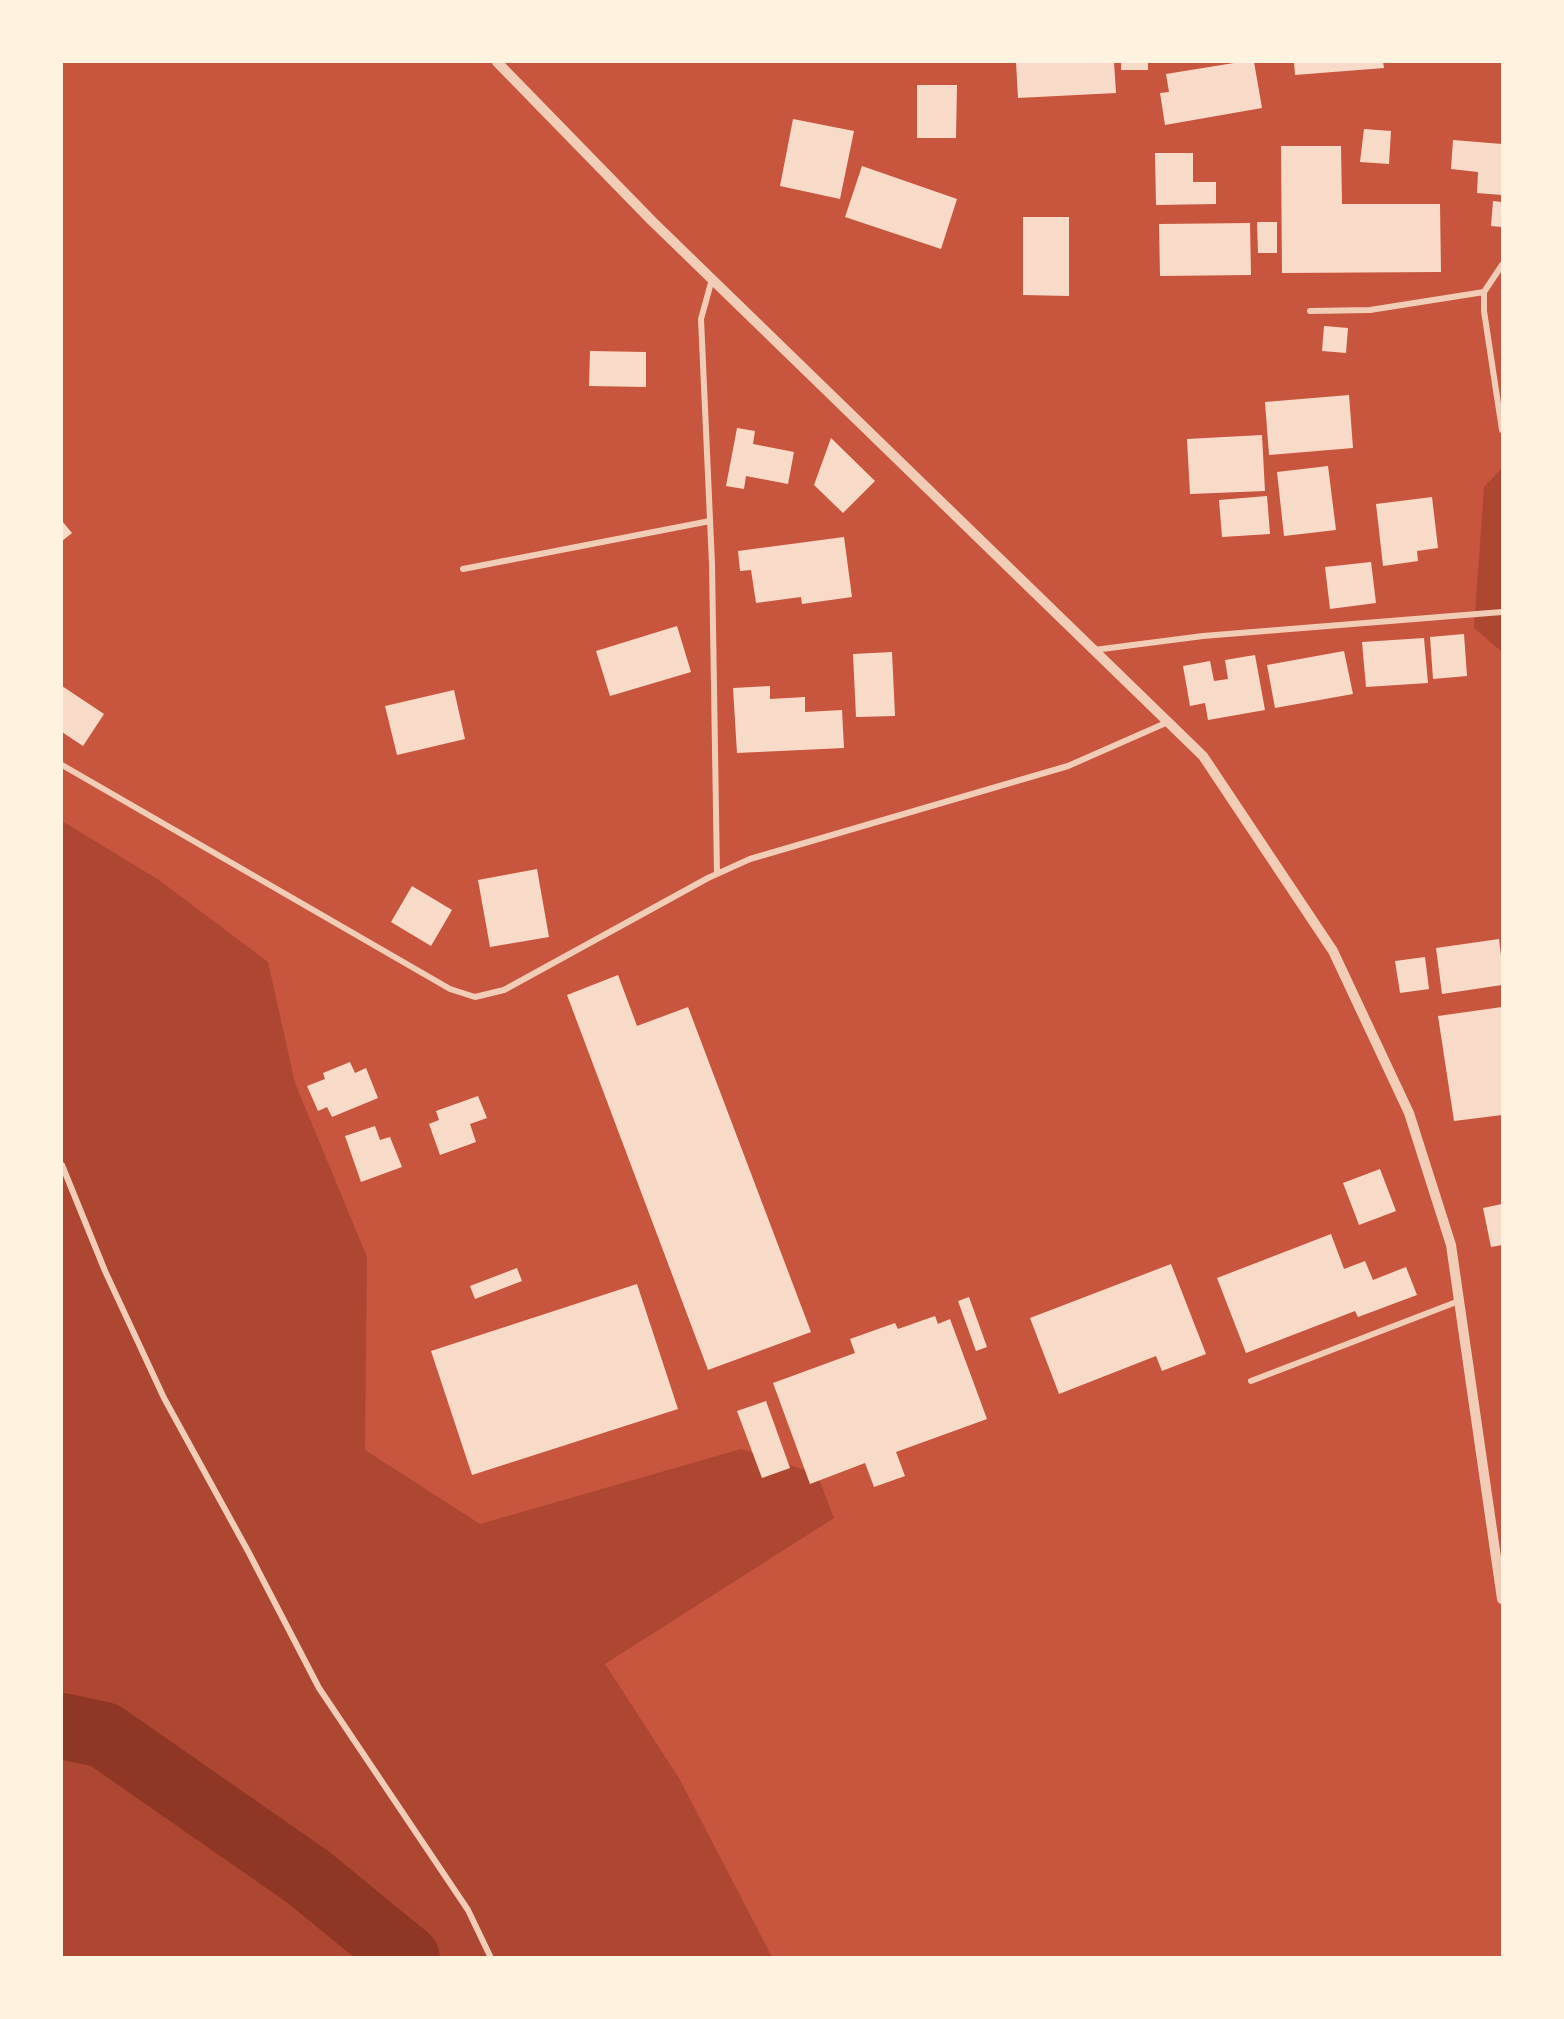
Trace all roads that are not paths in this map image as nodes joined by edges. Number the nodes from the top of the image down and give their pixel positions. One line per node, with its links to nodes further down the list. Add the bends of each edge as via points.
1 (497, 62): 3 (street)
2 (1503, 265): 4 (street)
3 (712, 279): 7 (street, via 701,319); 10 (street)
4 (1484, 292): 5 (street, via 1370,310); 6 (street)
5 (1310, 311)
6 (1503, 430)
7 (710, 521): 8 (street); 13 (street)
8 (463, 568)
9 (1503, 612): 10 (street, via 1203,636)
10 (1094, 650): 11 (street)
11 (1168, 722): 13 (street, via 1068,766 750,859); 15 (street, via 1203,756 1334,951 1409,1113 1451,1245)
12 (62, 765): 13 (street, via 450,989 475,997 504,990)
13 (717, 874)
14 (62, 1165): 18 (street, via 105,1271 164,1398 319,1688 468,1910)
15 (1459, 1302): 16 (street); 17 (street)
16 (1251, 1381)
17 (1503, 1599)
18 (491, 1958)

